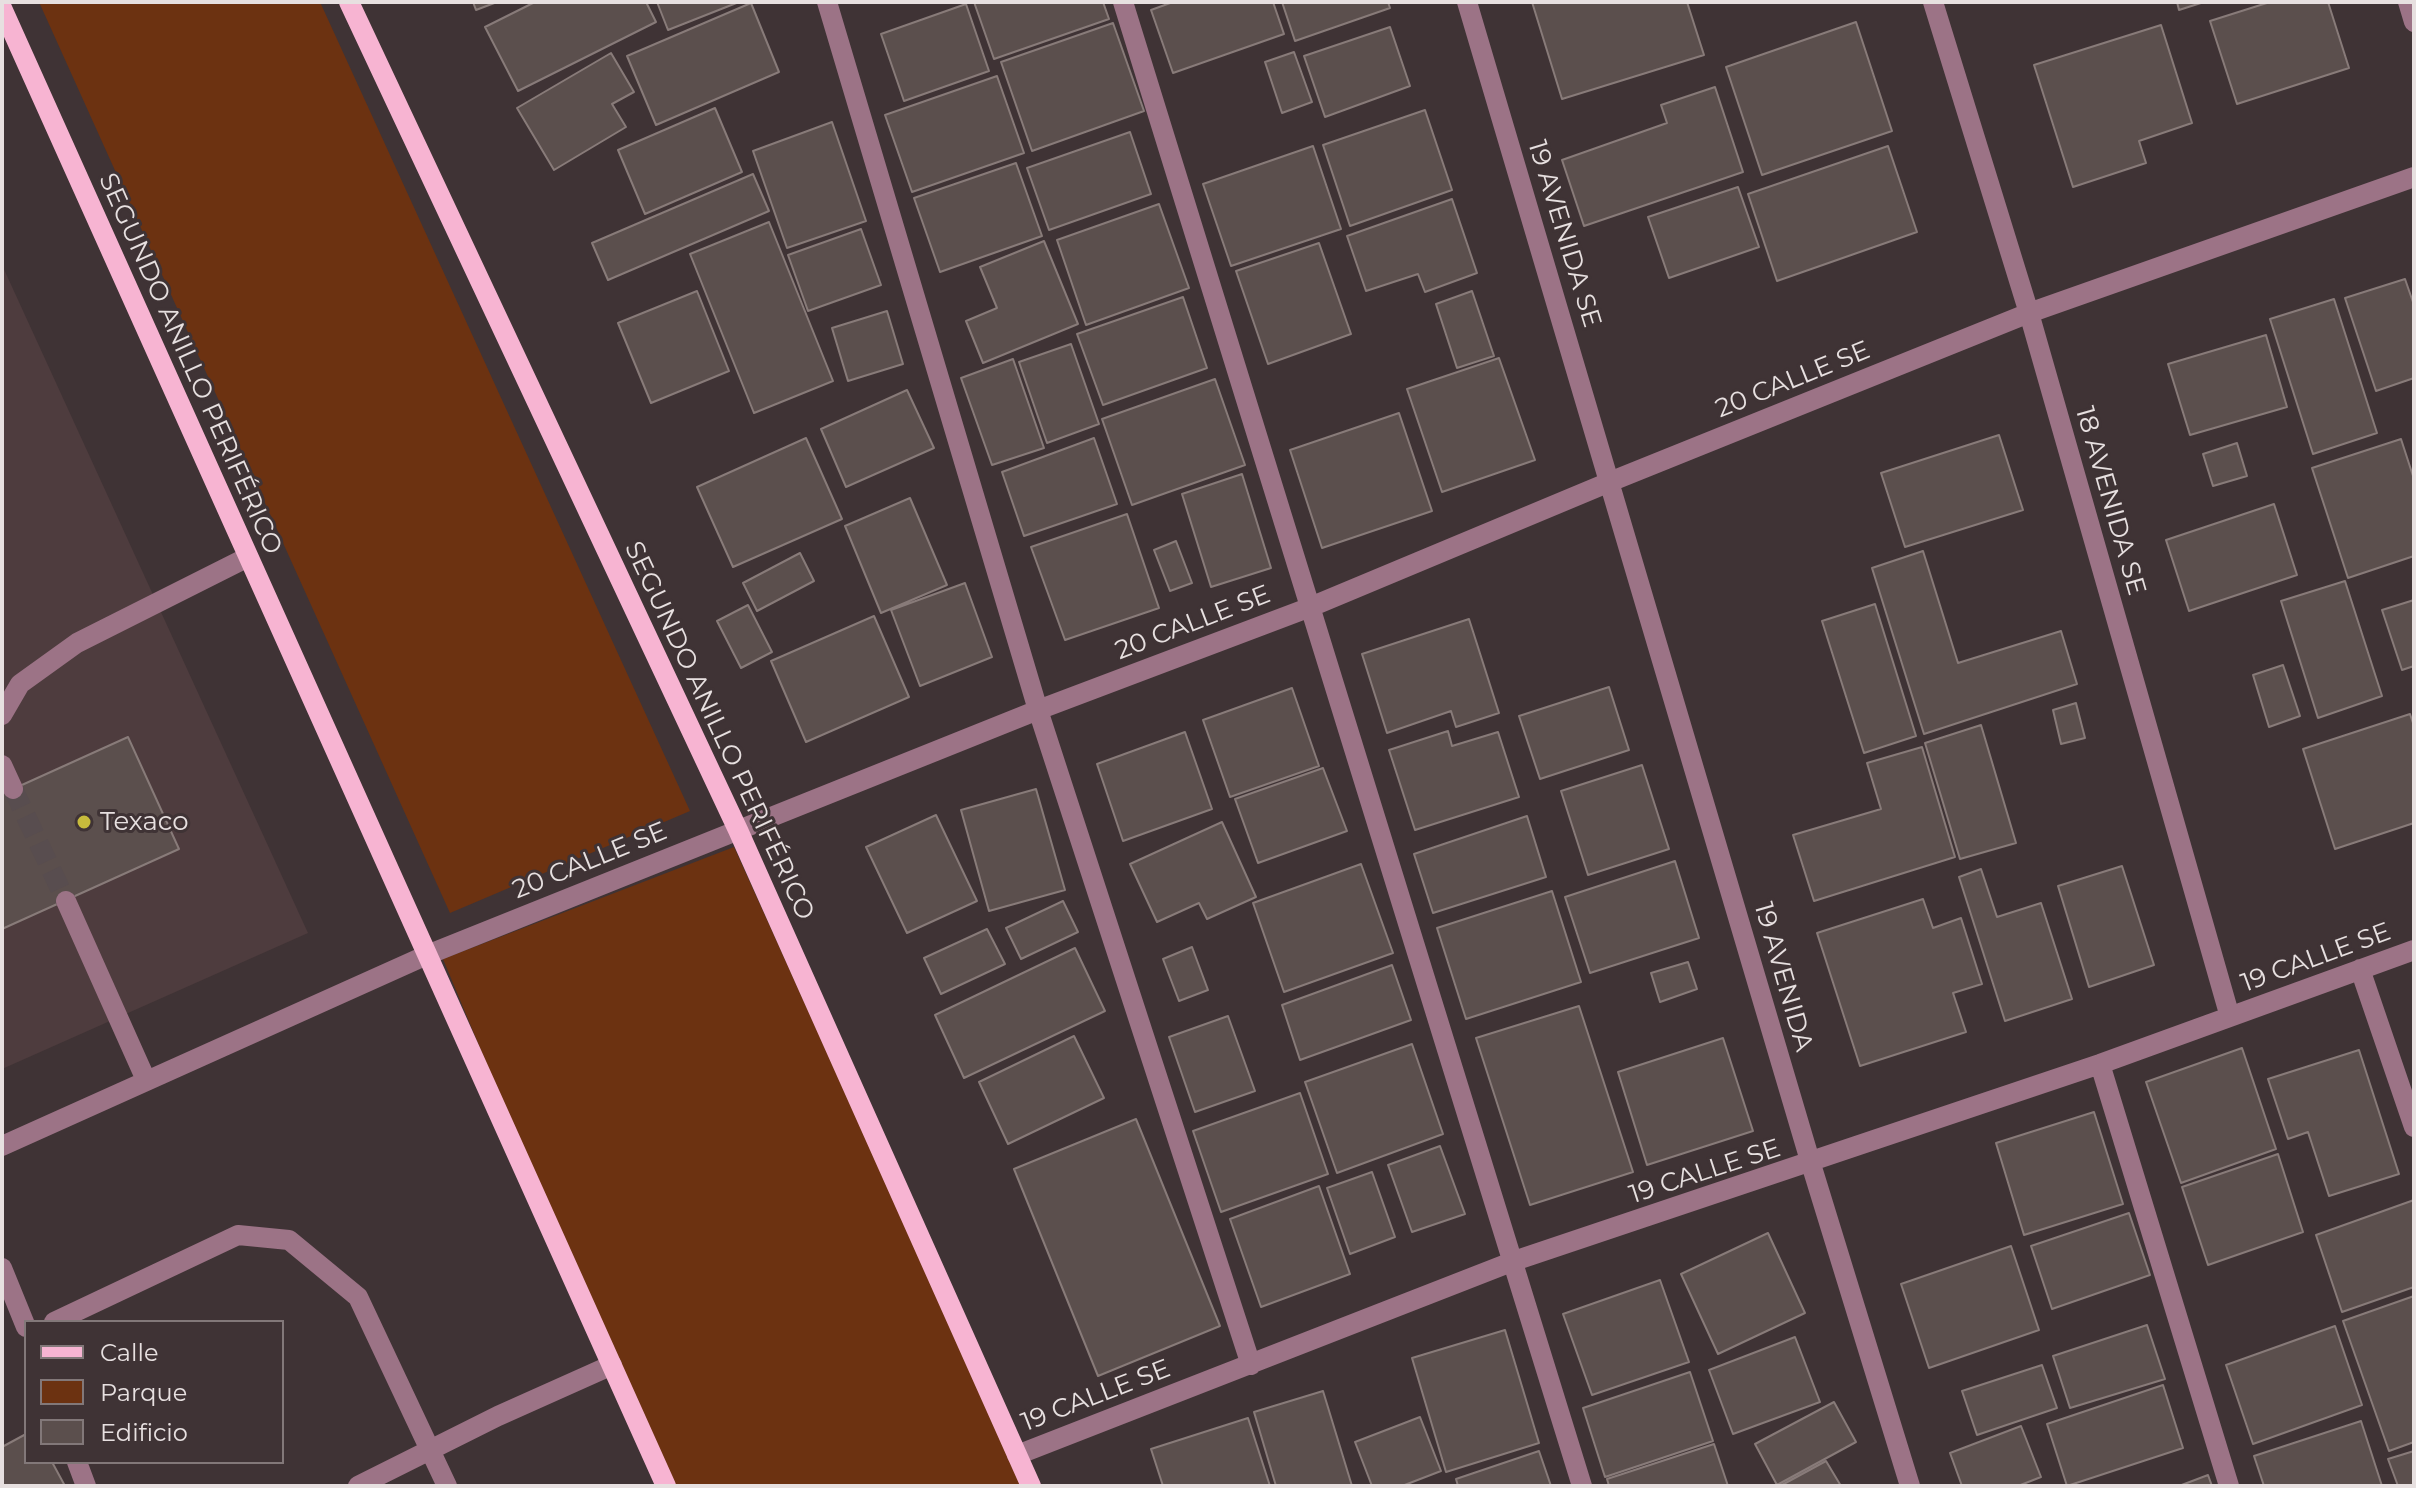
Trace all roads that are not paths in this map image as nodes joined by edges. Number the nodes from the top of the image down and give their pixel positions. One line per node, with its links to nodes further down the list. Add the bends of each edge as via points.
1 (349, 2): 18 (main road, SEGUNDO ANILLO PERIFÉRICO)
2 (827, 2): 14 (street)
3 (1123, 2): 13 (street)
4 (1467, 2): 11 (street, 19 AVENIDA SE)
5 (1933, 2): 10 (street, 18 AVENIDA SE)
6 (2408, 2): 8 (street)
7 (2, 8): 12 (main road, SEGUNDO ANILLO PERIFÉRICO)
8 (2414, 22)
9 (2414, 177): 10 (street, 20 CALLE SE)
10 (2029, 313): 11 (street, 20 CALLE SE); 23 (street, 18 AVENIDA SE)
11 (1612, 481): 13 (street, 20 CALLE SE); 28 (street, 19 AVENIDA)
12 (248, 557): 15 (street, via 77,643 20,684); 21 (main road, SEGUNDO ANILLO PERIFÉRICO)
13 (1308, 608): 14 (street, 20 CALLE SE); 29 (street)
14 (1038, 710): 18 (street, 20 CALLE SE); 34 (street)
15 (2, 715)
16 (2, 765): 17 (street)
17 (13, 789)
18 (738, 830): 21 (street, 20 CALLE SE); 36 (main road, SEGUNDO ANILLO PERIFÉRICO)
19 (66, 901): 25 (street)
20 (2414, 950): 22 (street, 19 CALLE SE)
21 (427, 955): 25 (street, 20 CALLE SE); 33 (main road, SEGUNDO ANILLO PERIFÉRICO)
22 (2360, 969): 23 (street, 19 CALLE SE); 26 (street)
23 (2230, 1017): 24 (street, 19 CALLE SE)
24 (2100, 1064): 28 (street, 19 CALLE SE); 45 (street)
25 (146, 1080): 27 (street, 20 CALLE SE)
26 (2414, 1127)
27 (2, 1146)
28 (1811, 1164): 29 (street, 19 CALLE SE); 44 (street, 19 AVENIDA)
29 (1514, 1261): 34 (street, 19 CALLE SE); 43 (street)
30 (2, 1268): 32 (street)
31 (58, 1320): 35 (street, via 238,1235 289,1240 358,1297)
32 (24, 1322)
33 (612, 1365): 35 (street); 41 (main road, SEGUNDO ANILLO PERIFÉRICO)
34 (1251, 1365): 36 (street, 19 CALLE SE)
35 (432, 1451): 39 (street); 40 (street)
36 (1017, 1455): 42 (main road, SEGUNDO ANILLO PERIFÉRICO)
37 (78, 1464): 38 (street)
38 (86, 1486)
39 (358, 1486)
40 (447, 1486)
41 (666, 1486)
42 (1031, 1486)
43 (1582, 1486)
44 (1910, 1486)
45 (2229, 1486)

